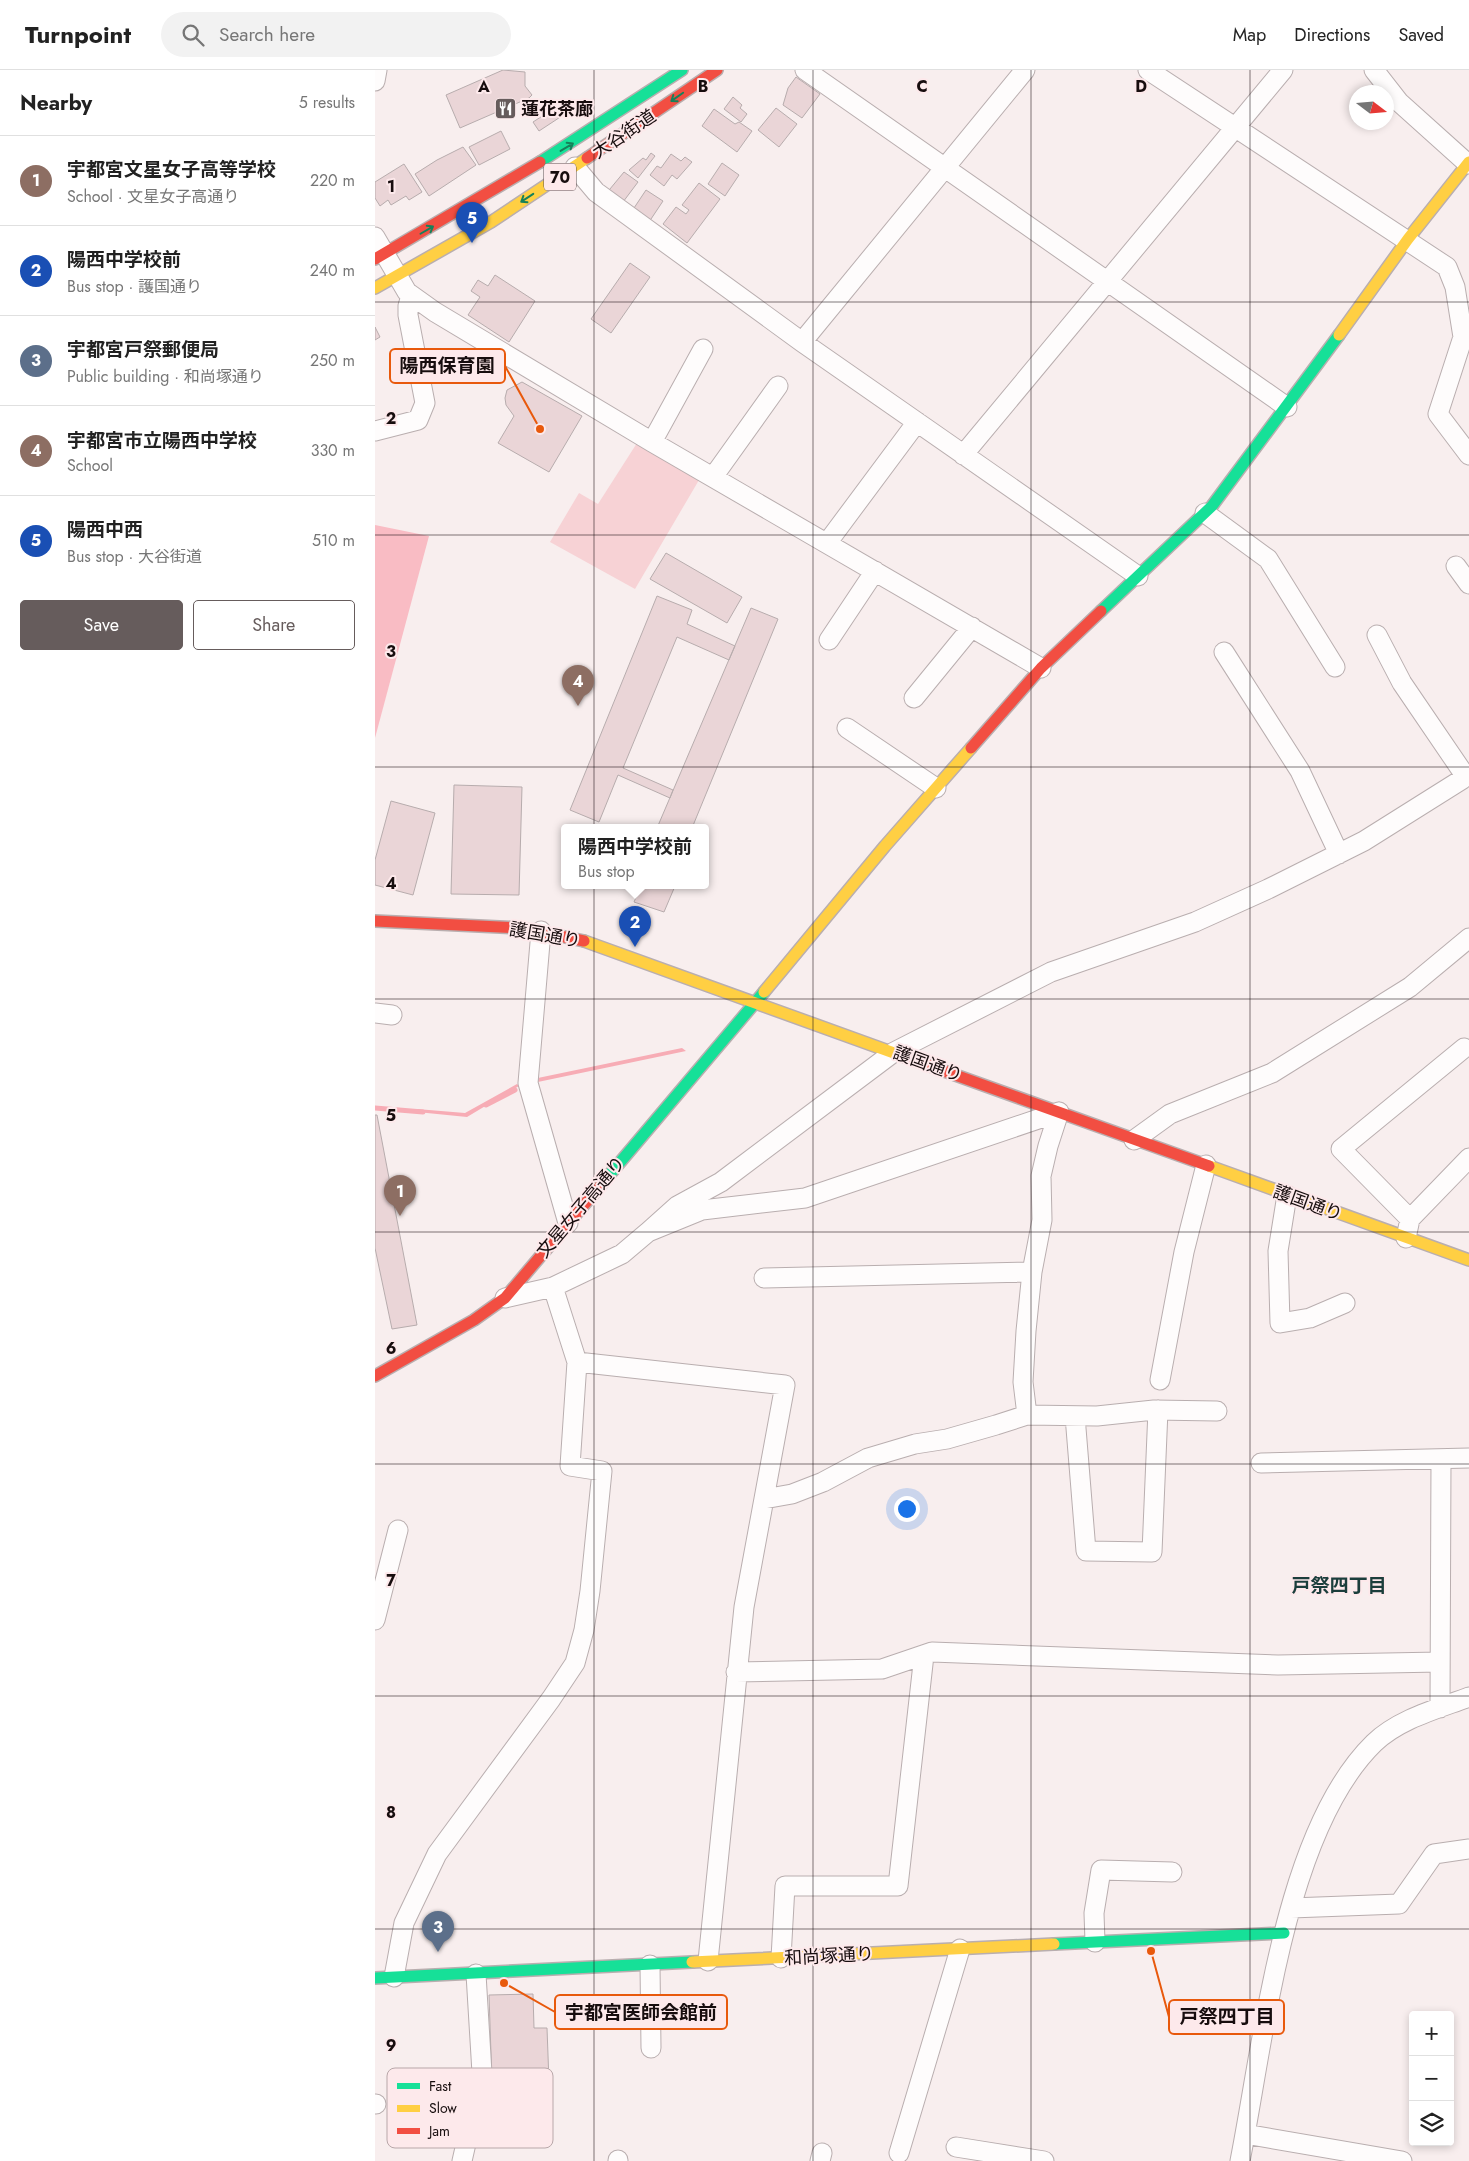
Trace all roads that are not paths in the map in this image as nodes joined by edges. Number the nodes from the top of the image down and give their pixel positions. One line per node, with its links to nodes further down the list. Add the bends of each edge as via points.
1 (377, 70): 9 (street)
2 (681, 70): 16 (street, 大谷街道 / 70, one-way to 2, via 589,133)
3 (717, 70): 13 (street, 大谷街道 / 70, one-way to 13)
4 (805, 70): 12 (street)
5 (1025, 70): 12 (street)
6 (1147, 70): 10 (street)
7 (1283, 70): 10 (street)
8 (1374, 70): 11 (street, via 1399,102)
9 (375, 81)
10 (1235, 126): 15 (street); 18 (street)
11 (1468, 163): 15 (street, 文星女子高通り)
12 (945, 166): 18 (street); 21 (street)
13 (575, 167): 17 (street, 大谷街道 / 70, one-way to 17, via 491,222); 21 (street, via 596,192)
14 (375, 237): 16 (street)
15 (1408, 239): 24 (street, 文星女子高通り); 29 (street, via 1447,267 1455,286 1463,337 1438,414)
16 (380, 257): 17 (street)
17 (397, 276): 19 (street, 大谷街道 / 70); 20 (street)
18 (1107, 280): 24 (street); 28 (street)
19 (375, 288)
20 (411, 296): 26 (street, via 408,316 425,403 418,420); 27 (street)
21 (802, 342): 25 (street)
22 (703, 349): 27 (street)
23 (778, 386): 30 (street)
24 (1287, 407): 31 (street, 文星女子高通り)
25 (917, 422): 28 (street); 32 (street)
26 (375, 431)
27 (652, 442): 30 (street)
28 (963, 455): 35 (street)
29 (1469, 455)
30 (713, 477): 32 (street)
31 (1205, 513): 35 (street, 文星女子高通り); 41 (street, via 1268,559)
32 (827, 543): 34 (street)
33 (1456, 566): 36 (street)
34 (875, 571): 37 (street); 39 (street)
35 (1139, 576): 42 (street, 文星女子高通り)
36 (1469, 584)
37 (972, 627): 42 (street); 43 (street)
38 (1377, 635): 45 (street, via 1402,683)
39 (829, 640)
40 (1224, 652): 47 (street, via 1300,771)
41 (1335, 667)
42 (1041, 668): 46 (street, 文星女子高通り)
43 (914, 698)
44 (847, 728): 46 (street)
45 (1468, 776): 47 (street)
46 (936, 788): 51 (street, 文星女子高通り)
47 (1339, 854): 53 (street, via 1195,922 1051,972)
48 (375, 921): 49 (street, 護国通り)
49 (541, 931): 51 (street, 護国通り, via 578,939); 60 (street, via 527,1083)
50 (1469, 938): 55 (street, via 1410,987 1272,1074 1170,1114)
51 (756, 1002): 53 (street, 護国通り); 60 (street, 文星女子高通り)
52 (1464, 1048): 59 (street, via 1341,1149)
53 (894, 1052): 54 (street, 護国通り); 61 (street, via 721,1182 677,1206)
54 (1059, 1112): 55 (street, 護国通り); 61 (street, via 805,1198 702,1210); 64 (street, via 1041,1176 1042,1220)
55 (1134, 1140): 57 (street, 護国通り)
56 (1469, 1158): 59 (street)
57 (1206, 1166): 58 (street, 護国通り); 71 (street, via 1184,1252)
58 (1287, 1195): 62 (street, 護国通り); 68 (street, via 1278,1252 1280,1323 1310,1318)
59 (1410, 1218): 62 (street)
60 (568, 1223): 67 (street, 文星女子高通り)
61 (648, 1232): 66 (street, via 622,1254)
62 (1406, 1238): 63 (street, 護国通り)
63 (1469, 1260)
64 (1032, 1272): 65 (street); 74 (street, via 1023,1382)
65 (764, 1278)
66 (553, 1287): 67 (street); 69 (street)
67 (505, 1298): 70 (street, 文星女子高通り, via 474,1320)
68 (1345, 1303)
69 (577, 1362): 79 (street, via 785,1385); 97 (street, via 570,1466 602,1471 590,1592 575,1662 437,1854 404,1923)
70 (375, 1376)
71 (1160, 1380)
72 (1158, 1410): 73 (street); 75 (street); 75 (street, via 1152,1552 1086,1551)
73 (1217, 1411)
74 (1027, 1415): 75 (street); 79 (street, via 868,1458 823,1482 792,1494)
75 (1075, 1416)
76 (1469, 1458): 77 (street)
77 (1441, 1459): 78 (street); 83 (street)
78 (1261, 1463)
79 (764, 1499): 84 (street, via 743,1607)
80 (398, 1530): 81 (street)
81 (375, 1620)
82 (924, 1655): 83 (street, via 932,1652 1277,1665); 84 (street, via 881,1670); 93 (street, via 898,1886 785,1886)
83 (1441, 1662): 86 (street)
84 (736, 1672): 94 (street)
85 (1469, 1697): 86 (street)
86 (1441, 1708): 89 (street, via 1391,1730 1364,1754 1326,1814)
87 (1469, 1850): 89 (street, via 1434,1854 1399,1904)
88 (1172, 1872): 91 (street, via 1101,1870 1094,1913)
89 (1291, 1908): 90 (street)
90 (1284, 1933): 91 (street, 和尚塚通り); 101 (street)
91 (1095, 1942): 92 (street, 和尚塚通り)
92 (960, 1949): 93 (street, 和尚塚通り); 104 (street)
93 (781, 1958): 94 (street, 和尚塚通り)
94 (708, 1962): 95 (street, 和尚塚通り)
95 (651, 1965): 96 (street, 和尚塚通り); 99 (street)
96 (476, 1974): 97 (street, 和尚塚通り); 100 (street)
97 (394, 1977): 98 (street, 和尚塚通り)
98 (375, 1978)
99 (651, 2048)
100 (482, 2068)
101 (1245, 2134): 107 (street); 108 (street)
102 (464, 2148): 105 (street)
103 (956, 2148): 106 (street)
104 (899, 2153)
105 (461, 2161)
106 (1044, 2161)
107 (1240, 2161)
108 (1403, 2161)

